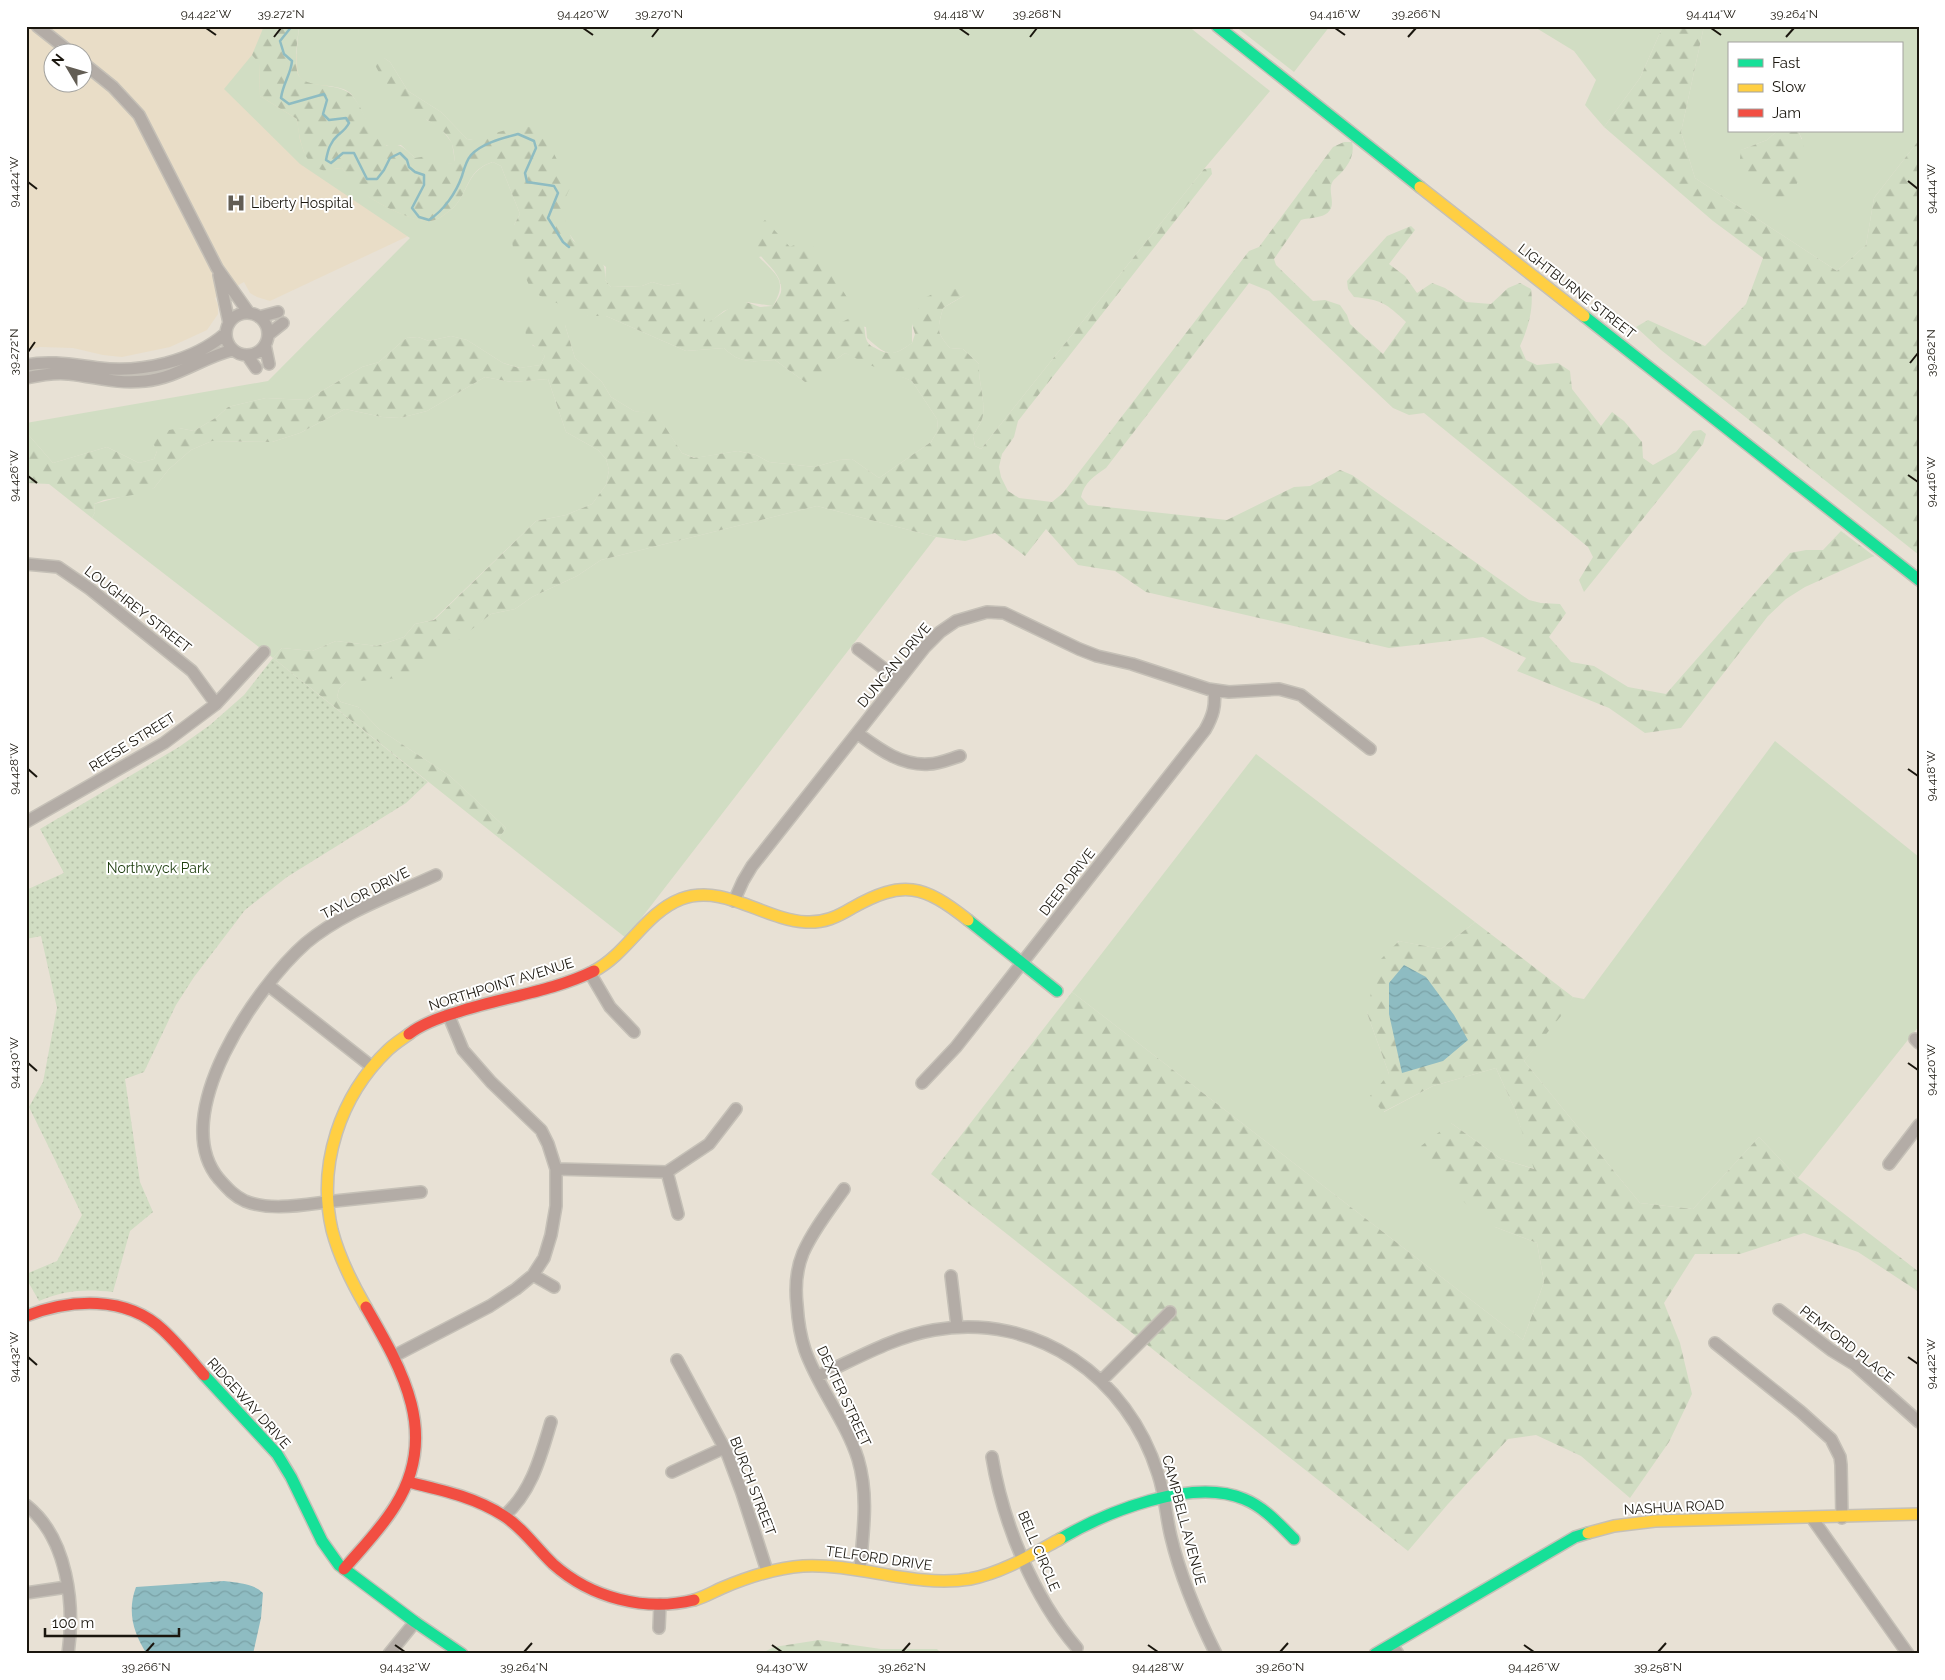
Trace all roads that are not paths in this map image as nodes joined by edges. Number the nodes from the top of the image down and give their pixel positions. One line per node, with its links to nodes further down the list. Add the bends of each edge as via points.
1 (37, 26): 3 (street)
2 (1217, 26): 16 (street, LIGHTBURNE STREET)
3 (57, 42)
4 (92, 70): 5 (street, via 113,86 139,115)
5 (217, 268): 6 (street); 7 (street)
6 (254, 315): 7 (street, via 236,316); 8 (street, via 266,325); 8 (street, via 281,318)
7 (228, 328): 9 (street, via 228,344); 12 (street, via 209,345 172,362 146,368 107,369 44,362)
8 (266, 340): 10 (street, via 258,352); 11 (street)
9 (233, 350): 10 (street); 14 (street, via 148,381 96,380 67,373)
10 (247, 355): 13 (street)
11 (269, 364)
12 (26, 365)
13 (256, 368)
14 (26, 378)
15 (26, 564): 21 (street, LOUGHREY STREET, via 58,567 90,589 192,671)
16 (1919, 580)
17 (858, 649): 19 (street)
18 (264, 652): 21 (street, REESE STREET)
19 (899, 680): 20 (street, DUNCAN DRIVE, via 925,647 956,621 987,612 1004,612 1097,656); 22 (street, DUNCAN DRIVE)
20 (1214, 690): 23 (street, DUNCAN DRIVE, via 1279,689 1301,696); 28 (street, DEER DRIVE, via 1214,711 1205,730)
21 (216, 704): 25 (street, REESE STREET, via 164,743)
22 (857, 733): 24 (street, via 885,753 918,764); 27 (street, DUNCAN DRIVE, via 752,866)
23 (1370, 749)
24 (960, 756)
25 (26, 822)
26 (436, 875): 30 (street, TAYLOR DRIVE, via 325,929 306,944)
27 (734, 901): 28 (street, NORTHPOINT AVENUE, via 789,920 821,921 834,918 876,894 911,889 945,902); 29 (street, NORTHPOINT AVENUE, via 712,896 693,896 675,901 662,909 614,959)
28 (1022, 963): 31 (street, NORTHPOINT AVENUE); 35 (street, DEER DRIVE, via 956,1047)
29 (590, 973): 32 (street, NORTHPOINT AVENUE); 33 (street, via 610,1007)
30 (268, 985): 34 (street); 43 (street, TAYLOR DRIVE, via 247,1012 212,1085 203,1124 204,1148 210,1168 228,1189 245,1200 282,1206)
31 (1057, 991)
32 (448, 1014): 34 (street, NORTHPOINT AVENUE, via 403,1036); 39 (street, via 463,1050 541,1130)
33 (634, 1032)
34 (371, 1066): 43 (street, NORTHPOINT AVENUE, via 348,1102 337,1128 330,1153)
35 (922, 1083)
36 (736, 1110): 40 (street, via 709,1144)
37 (1919, 1125): 38 (street)
38 (1889, 1164)
39 (556, 1169): 40 (street); 45 (street, via 556,1206 551,1235 544,1258)
40 (667, 1172): 44 (street)
41 (844, 1189): 55 (street, DEXTER STREET, via 807,1246 796,1277 801,1337)
42 (421, 1192): 43 (street, TAYLOR DRIVE)
43 (326, 1202): 53 (street, NORTHPOINT AVENUE, via 344,1267)
44 (678, 1214)
45 (533, 1275): 47 (street); 53 (street, via 490,1306)
46 (951, 1276): 51 (street)
47 (554, 1287)
48 (1779, 1310): 58 (street, PEMFORD PLACE, via 1854,1364)
49 (1170, 1312): 56 (street)
50 (26, 1316): 71 (street, RIDGEWAY DRIVE, via 67,1303 93,1303 120,1307 142,1315 162,1329 276,1454 322,1540)
51 (957, 1326): 55 (street, CAMPBELL AVENUE, via 886,1344); 56 (street, CAMPBELL AVENUE, via 998,1329 1031,1337 1086,1366)
52 (1715, 1343): 68 (street, via 1831,1439 1840,1457)
53 (394, 1356): 62 (street, NORTHPOINT AVENUE, via 411,1393 417,1428)
54 (677, 1360): 59 (street, BURCH STREET)
55 (818, 1376): 72 (street, DEXTER STREET, via 854,1450 863,1482 865,1516)
56 (1101, 1381): 63 (street, CAMPBELL AVENUE, via 1138,1429 1159,1475)
57 (551, 1422): 66 (street, via 532,1477)
58 (1919, 1422)
59 (724, 1448): 61 (street); 73 (street, BURCH STREET)
60 (992, 1457): 70 (street, BELL CIRCLE, via 1000,1495)
61 (672, 1472)
62 (408, 1482): 66 (street, TELFORD DRIVE, via 475,1500); 71 (street, NORTHPOINT AVENUE, via 393,1509)
63 (1163, 1497): 69 (street, TELFORD DRIVE, via 1203,1490 1232,1495 1260,1507); 70 (street, TELFORD DRIVE, via 1110,1514); 84 (street, CAMPBELL AVENUE, via 1171,1538 1193,1607)
64 (26, 1505): 74 (street, via 39,1518 57,1548)
65 (1919, 1514): 68 (street, NASHUA ROAD)
66 (504, 1516): 76 (street, TELFORD DRIVE, via 578,1582 623,1600)
67 (1812, 1518): 68 (street, NASHUA ROAD); 80 (street, NASHUA ROAD, via 1651,1520 1582,1534); 86 (street)
68 (1842, 1518)
69 (1294, 1539)
70 (1023, 1559): 72 (street, TELFORD DRIVE, via 989,1574 954,1581 918,1580); 79 (street, BELL CIRCLE, via 1042,1599)
71 (344, 1569): 77 (street, RIDGEWAY DRIVE)
72 (860, 1569): 73 (street, TELFORD DRIVE, via 820,1565)
73 (767, 1572): 76 (street, TELFORD DRIVE, via 725,1586 703,1598)
74 (67, 1587): 75 (street); 81 (street)
75 (26, 1593)
76 (660, 1604): 78 (street)
77 (415, 1622): 82 (street); 83 (street, RIDGEWAY DRIVE)
78 (659, 1628)
79 (1077, 1648)
80 (1395, 1649): 85 (street, NASHUA ROAD)
81 (68, 1654)
82 (389, 1654)
83 (462, 1654)
84 (1216, 1654)
85 (1375, 1654)
86 (1908, 1654)

